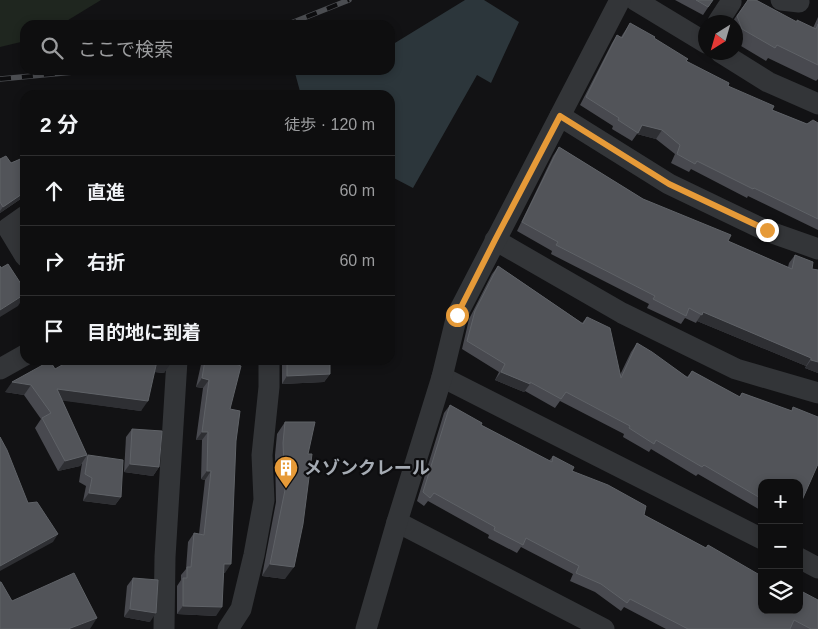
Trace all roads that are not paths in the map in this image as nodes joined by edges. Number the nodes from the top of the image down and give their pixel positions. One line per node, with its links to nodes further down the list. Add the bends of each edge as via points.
1 (620, 0): 8 (street)
2 (635, 0): 5 (street)
3 (730, 0): 4 (street)
4 (723, 15)
5 (698, 38)
6 (733, 60): 7 (street, via 768,82)
7 (818, 104)
8 (560, 116): 10 (street); 12 (street, via 669,184 767,230)
9 (20, 220): 11 (street, via 8,228)
10 (495, 240): 17 (street, via 457,315); 18 (street, via 622,313 736,369)
11 (20, 248)
12 (818, 249)
13 (20, 359): 16 (street)
14 (176, 365): 23 (street)
15 (269, 365): 24 (street, via 262,455 264,500 241,609)
16 (0, 369)
17 (442, 377): 19 (street); 20 (street)
18 (818, 394)
19 (397, 522): 25 (street); 26 (street)
20 (758, 538)
21 (803, 560): 22 (street)
22 (818, 568)
23 (164, 629)
24 (228, 629)
25 (366, 629)
26 (604, 629)

